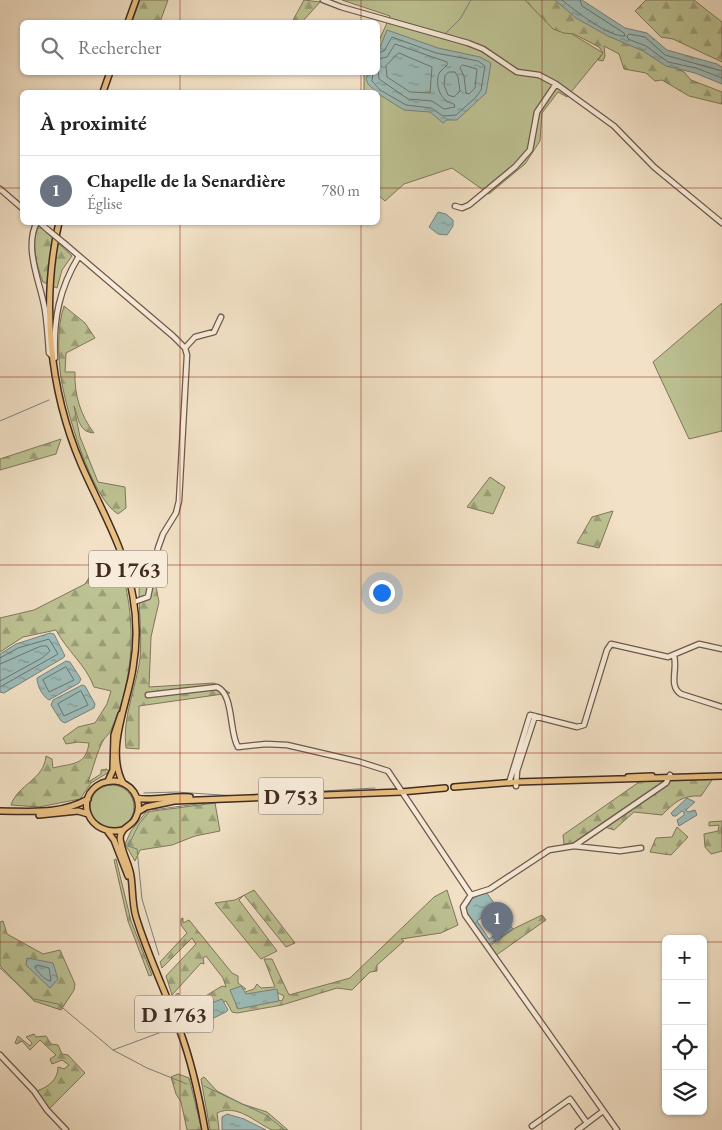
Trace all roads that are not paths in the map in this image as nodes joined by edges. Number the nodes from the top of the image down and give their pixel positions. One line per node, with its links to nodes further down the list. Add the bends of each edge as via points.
1 (136, 0): 3 (main road)
2 (323, 0): 5 (street, via 341,8 468,43 483,49 516,72 539,75)
3 (129, 20)
4 (109, 75): 6 (main road)
5 (556, 84): 9 (street, via 537,112 530,150 515,167 469,205); 10 (street, via 610,122 654,167)
6 (103, 90)
7 (0, 189): 8 (street)
8 (20, 206)
9 (455, 206)
10 (722, 223)
11 (37, 225): 17 (street, via 33,233 34,259)
12 (42, 225): 14 (street, bridge)
13 (59, 225): 17 (main road, D 1763, via 51,280)
14 (79, 256): 16 (street); 18 (street, via 60,297 54,324)
15 (221, 317): 16 (street, via 214,332 195,337)
16 (185, 348): 19 (street, via 179,501 158,548 148,597)
17 (52, 356): 18 (main road, D 1763)
18 (54, 364): 19 (main road, D 1763, via 60,400 73,443 118,541)
19 (134, 602): 23 (main road, D 1763, via 136,646)
20 (722, 650): 21 (street, via 699,644)
21 (674, 656): 24 (street, via 677,666 673,683 678,693); 25 (street, via 611,644 584,725 577,727)
22 (148, 695): 33 (street, via 221,689 227,699 238,747 287,745 360,762 388,771)
23 (128, 697): 28 (main road, D 1763, via 114,735 113,770); 29 (main road, D 1763, via 118,742 119,771)
24 (722, 707)
25 (535, 716): 30 (street, via 528,718); 31 (street, via 517,771)
26 (722, 774): 27 (main road, D 753)
27 (670, 777): 31 (main road, D 753); 43 (street, via 666,783)
28 (108, 781): 29 (main road); 35 (main road, via 95,788)
29 (123, 783): 34 (main road)
30 (509, 783): 31 (main road, D 753); 32 (main road, D 753)
31 (516, 784): 32 (main road, D 753)
32 (454, 788): 33 (main road, D 753)
33 (400, 791): 36 (main road, D 753); 45 (street)
34 (137, 798): 36 (main road, D 753, via 177,796); 39 (main road)
35 (88, 799): 38 (main road, via 58,810); 40 (main road)
36 (213, 800): 39 (main road, D 753, via 174,800)
37 (0, 811): 38 (main road)
38 (22, 812): 40 (main road, via 52,815 78,811)
39 (138, 812): 41 (main road)
40 (88, 814): 42 (main road, via 95,825)
41 (123, 830): 42 (main road); 46 (main road, D 1763, via 121,844 129,866)
42 (108, 832): 46 (main road, D 1763, via 125,865)
43 (574, 846): 44 (street, via 611,850); 45 (street, via 558,846 549,850 490,889)
44 (641, 848)
45 (471, 894): 48 (street, via 463,907 465,915)
46 (133, 901): 52 (main road, D 1763, via 136,918 186,1048)
47 (0, 1055): 51 (street)
48 (603, 1111): 49 (street); 54 (street)
49 (587, 1123): 50 (street, via 570,1099); 53 (street)
50 (532, 1126)
51 (66, 1130)
52 (205, 1130)
53 (579, 1130)
54 (617, 1130)

